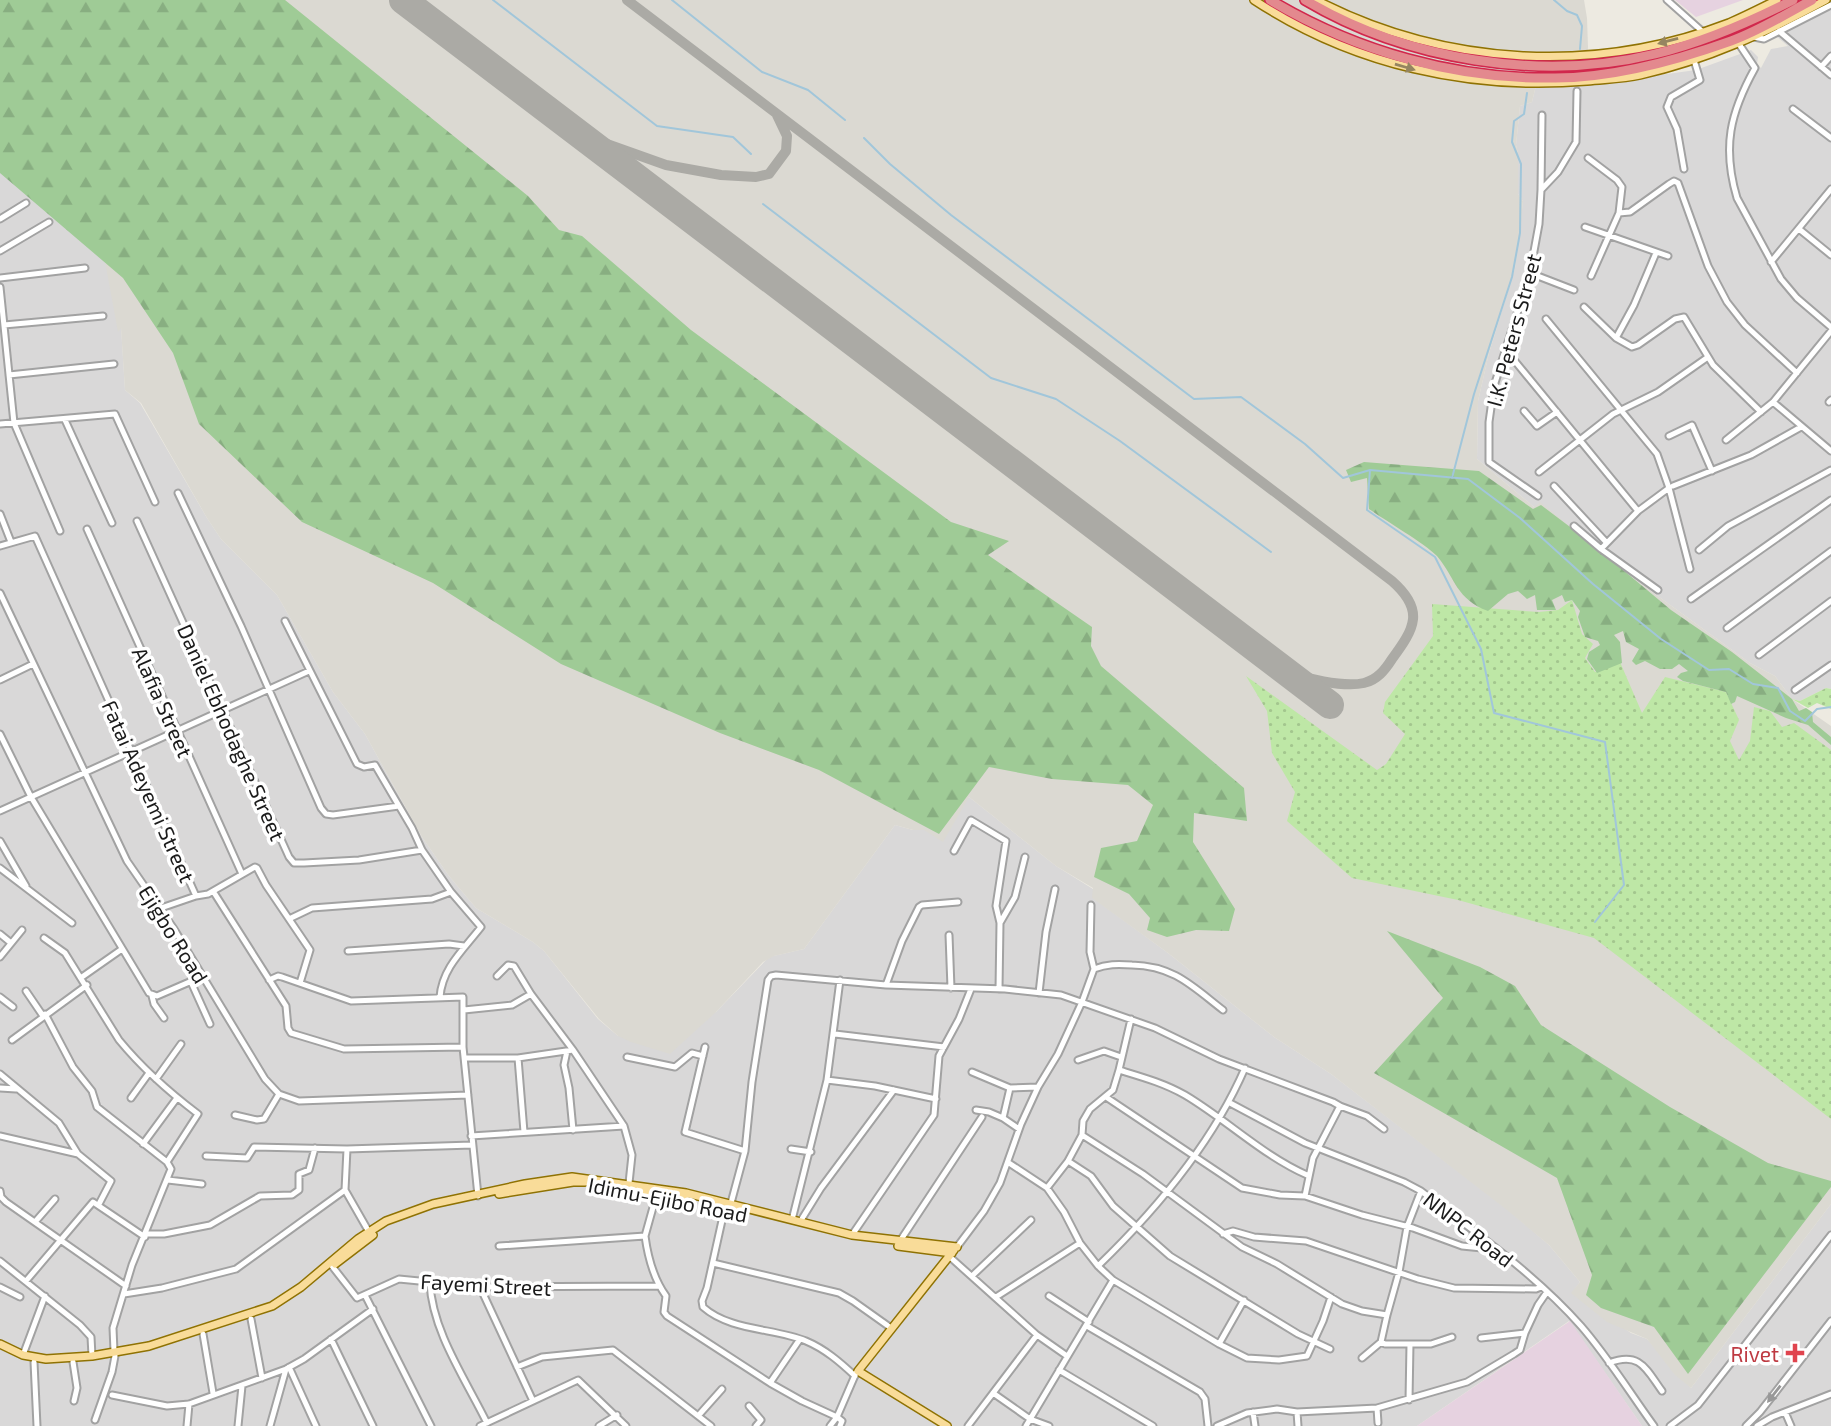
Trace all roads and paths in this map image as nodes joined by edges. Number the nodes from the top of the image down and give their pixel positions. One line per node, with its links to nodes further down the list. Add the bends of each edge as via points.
1 (1254, 0): 16 (main road, one-way to 16, via 1321,37 1379,60 1463,80 1562,83 1639,76)
2 (1270, 0): 8 (highway, via 1381,51 1488,75 1555,78 1628,70 1690,54 1734,40)
3 (1305, 0): 7 (highway, via 1357,26 1415,46 1490,61 1555,66 1606,63 1681,47 1736,28)
4 (1316, 0): 12 (main road, one-way to 4, via 1601,54 1519,57 1400,35)
5 (1667, 0): 12 (street)
6 (1777, 0): 12 (main road)
7 (1793, 0)
8 (1812, 0)
9 (1826, 0): 13 (main road)
10 (1831, 5): 11 (street)
11 (1779, 31): 13 (street, via 1764,39); 17 (street)
12 (1703, 32)
13 (1754, 37): 14 (main road)
14 (1738, 44): 16 (main road); 38 (street, via 1755,68 1739,97 1728,143 1733,185)
15 (1831, 56): 17 (street)
16 (1695, 60): 24 (street, via 1700,80 1671,97 1667,107 1677,129)
17 (1821, 67): 18 (street)
18 (1831, 75)
19 (1577, 90): 26 (street, via 1576,142)
20 (1793, 108): 22 (street)
21 (1542, 115): 26 (street, I.K. Peters Street)
22 (1831, 138)
23 (1588, 158): 28 (street, via 1621,184)
24 (1684, 169)
25 (1831, 189): 32 (street)
26 (1541, 190): 40 (street, I.K. Peters Street)
27 (26, 203): 29 (street)
28 (1619, 213): 33 (street); 55 (street, via 1630,212 1669,184 1678,183 1727,302)
29 (0, 219)
30 (50, 222): 34 (street)
31 (1585, 227): 33 (street)
32 (1799, 229): 36 (street); 38 (street)
33 (1609, 235): 35 (street); 41 (street)
34 (0, 251)
35 (1656, 253): 37 (street); 51 (street)
36 (1831, 255)
37 (1668, 256)
38 (1771, 262): 50 (street, via 1797,298)
39 (85, 268): 42 (street)
40 (1530, 273): 44 (street); 52 (street, I.K. Peters Street)
41 (1591, 276)
42 (0, 278)
43 (0, 287): 45 (street)
44 (1574, 290)
45 (1, 305): 49 (street)
46 (1584, 307): 51 (street)
47 (103, 316): 49 (street)
48 (1546, 319): 59 (street)
49 (4, 325): 56 (street)
50 (1831, 329): 55 (street)
51 (1616, 338): 53 (street, via 1627,346 1638,345 1681,316)
52 (1505, 349): 61 (street); 76 (street, I.K. Peters Street, via 1494,386 1489,462)
53 (1708, 357): 59 (street); 60 (street)
54 (114, 364): 56 (street)
55 (1797, 373): 57 (street)
56 (9, 375): 63 (street)
57 (1773, 402): 60 (street); 65 (street)
58 (1524, 411): 61 (street, via 1537,426)
59 (1620, 412): 68 (street); 74 (street, via 1657,454)
60 (1762, 412): 67 (street)
61 (1560, 416): 68 (street)
62 (65, 420): 63 (street); 78 (street, via 115,414); 82 (street)
63 (14, 423): 64 (street); 85 (street)
64 (0, 424)
65 (1801, 427): 69 (street); 72 (street)
66 (1669, 436): 72 (street, via 1692,425)
67 (1726, 440)
68 (1581, 441): 70 (street); 79 (street)
69 (1831, 451)
70 (1541, 470)
71 (1831, 470): 90 (street, via 1728,526)
72 (1712, 471): 74 (street)
73 (1553, 486): 87 (street)
74 (1671, 487): 79 (street); 92 (street)
75 (178, 493): 104 (street)
76 (1538, 496)
77 (1831, 500): 95 (street)
78 (155, 502)
79 (1638, 511): 87 (street)
80 (0, 514): 86 (street)
81 (137, 521): 106 (street, Daniel Ebhodaghe Street)
82 (112, 523)
83 (1574, 526): 89 (street)
84 (87, 528): 107 (street, Alafia Street)
85 (60, 531)
86 (11, 542): 88 (street, Fatai Adeyemi Street); 109 (street, Fatai Adeyemi Street, via 35,536)
87 (1606, 542): 89 (street)
88 (0, 546)
89 (1601, 549): 93 (street)
90 (1699, 550)
91 (1831, 551): 98 (street)
92 (1689, 569)
93 (1658, 590)
94 (0, 593): 100 (street, Ejigbo Road)
95 (1691, 599)
96 (1831, 601): 99 (street)
97 (285, 621): 102 (street)
98 (1727, 628)
99 (1759, 655)
100 (33, 664): 103 (street); 110 (street, Ejigbo Road)
101 (1831, 664): 105 (street)
102 (309, 671): 104 (street); 112 (street, via 357,764 375,765)
103 (0, 680)
104 (268, 690): 106 (street); 112 (street, via 326,814)
105 (1795, 690)
106 (222, 711): 107 (street); 115 (street, Daniel Ebhodaghe Street, via 294,863 359,860)
107 (176, 731): 109 (street); 119 (street, Alafia Street)
108 (0, 734): 111 (street)
109 (132, 751): 110 (street); 124 (street, Fatai Adeyemi Street)
110 (85, 774): 111 (street); 127 (street, Ejigbo Road, via 127,861)
111 (31, 797): 113 (street); 137 (street)
112 (399, 806): 115 (street)
113 (0, 811)
114 (0, 841): 120 (street)
115 (422, 850): 123 (street)
116 (954, 851): 130 (street, via 971,820 1006,841 996,906)
117 (1025, 857): 130 (street, via 1014,897)
118 (0, 868): 120 (street)
119 (242, 874): 122 (street, Fatai Adeyemi Street); 128 (street, via 257,868)
120 (27, 889): 129 (street)
121 (1055, 889): 154 (street)
122 (213, 891): 124 (street, Fatai Adeyemi Street); 144 (street)
123 (451, 892): 128 (street, via 432,899 312,908); 136 (street, via 481,925)
124 (196, 895): 127 (street)
125 (958, 902): 149 (street, via 919,907)
126 (1091, 905): 140 (street)
127 (158, 909): 141 (street, Ejigbo Road)
128 (289, 919): 147 (street, via 310,950)
129 (72, 923)
130 (1000, 923): 152 (street)
131 (22, 930): 135 (street)
132 (0, 934): 135 (street)
133 (949, 935): 150 (street)
134 (44, 938): 143 (street, via 64,952)
135 (11, 943): 139 (street)
136 (464, 946): 138 (street); 158 (street, via 442,980)
137 (122, 949): 143 (street); 156 (street)
138 (348, 951)
139 (0, 957)
140 (1094, 969): 159 (street); 162 (street, via 1107,964 1163,968)
141 (201, 976): 146 (street); 192 (street, Ejigbo Road)
142 (497, 976): 155 (street, via 512,964)
143 (82, 977): 148 (street)
144 (269, 980): 147 (street, via 278,976); 170 (street, via 286,1006 289,1031 327,1046)
145 (840, 980): 149 (street); 167 (street); 219 (street, via 776,975 768,980)
146 (191, 982): 156 (street); 166 (street)
147 (300, 983): 158 (street, via 351,1000)
148 (87, 985): 163 (street); 183 (street, via 119,1040)
149 (886, 985): 150 (street)
150 (951, 988): 151 (street)
151 (971, 989): 152 (street); 172 (street)
152 (999, 989): 154 (street)
153 (26, 991): 163 (street)
154 (1039, 993): 159 (street)
155 (531, 994): 161 (street, via 512,1005); 173 (street)
156 (152, 996): 164 (street)
157 (0, 997): 160 (street)
158 (440, 997): 161 (street, via 463,997)
159 (1082, 1002): 165 (street); 187 (street)
160 (13, 1007)
161 (464, 1010): 170 (street)
162 (1223, 1010)
163 (44, 1015): 168 (street); 213 (street, via 92,1091 97,1107)
164 (164, 1018)
165 (1131, 1019): 175 (street); 180 (street)
166 (210, 1024)
167 (835, 1034): 172 (street); 186 (street)
168 (12, 1040)
169 (181, 1044): 185 (street)
170 (463, 1047): 176 (street)
171 (705, 1047): 174 (street)
172 (944, 1047): 197 (street, via 939,1056)
173 (570, 1050): 177 (street); 205 (street); 208 (street, via 564,1065)
174 (703, 1056): 178 (street, via 692,1054 675,1067); 219 (street, via 685,1132)
175 (1121, 1057): 179 (street, via 1104,1051); 181 (street)
176 (465, 1058): 177 (street); 193 (street)
177 (518, 1058): 209 (street)
178 (627, 1058)
179 (1078, 1060)
180 (1245, 1068): 198 (street); 199 (street)
181 (1119, 1070): 194 (street); 204 (street, via 1160,1082)
182 (971, 1072): 190 (street)
183 (149, 1073): 185 (street); 195 (street)
184 (0, 1074): 189 (street)
185 (156, 1079): 196 (street)
186 (827, 1080): 191 (street); 220 (street)
187 (1038, 1087): 190 (street); 206 (street)
188 (0, 1088): 189 (street)
189 (16, 1088): 221 (street, via 64,1128)
190 (1010, 1088): 203 (street)
191 (894, 1090): 197 (street); 243 (street)
192 (279, 1094): 193 (street, via 299,1101); 201 (street, via 264,1119)
193 (468, 1095): 212 (street)
194 (1106, 1097): 210 (street, via 1083,1121); 223 (street)
195 (131, 1098)
196 (177, 1098): 213 (street); 225 (street, via 198,1115)
197 (936, 1099): 251 (street, via 927,1128)
198 (1230, 1103): 204 (street); 216 (street, NNPC Road)
199 (1340, 1106): 207 (street, via 1367,1116); 216 (street)
200 (976, 1110): 203 (street)
201 (235, 1115)
202 (982, 1117): 256 (street)
203 (1003, 1118): 206 (street)
204 (1220, 1119): 223 (street); 227 (street, via 1278,1161)
205 (624, 1126): 208 (street); 229 (street, via 632,1155)
206 (1019, 1129): 226 (street)
207 (1384, 1129)
208 (573, 1130): 209 (street)
209 (523, 1132): 212 (street)
210 (1082, 1135): 224 (street); 235 (street)
211 (0, 1136): 221 (street)
212 (471, 1136): 214 (street)
213 (142, 1144): 225 (street)
214 (472, 1145): 217 (street); 237 (street)
215 (315, 1148): 217 (street); 222 (street, via 254,1147 247,1158); 250 (street, via 309,1170 299,1174 299,1189 292,1195 260,1196 210,1225)
216 (1317, 1148): 227 (street); 234 (street, NNPC Road)
217 (347, 1149): 232 (street)
218 (791, 1149): 220 (street)
219 (745, 1151): 241 (street)
220 (811, 1152): 243 (street)
221 (78, 1154): 240 (street, via 111,1181)
222 (205, 1156)
223 (1194, 1156): 235 (street); 238 (street, via 1242,1188)
224 (1068, 1161): 231 (street); 245 (street, via 1091,1176 1113,1206)
225 (167, 1162): 228 (street, via 172,1168)
226 (1009, 1163): 231 (street); 260 (street, via 984,1211)
227 (1307, 1175): 238 (street)
228 (168, 1180): 230 (street); 250 (street)
229 (629, 1183): 237 (main road, Idimu-Ejibo Road, via 572,1177); 241 (main road, Idimu-Ejibo Road)
230 (202, 1184)
231 (1047, 1188): 257 (street)
232 (345, 1190): 248 (street); 276 (street, via 236,1269)
233 (0, 1191): 244 (street, via 6,1202)
234 (1421, 1191): 246 (street); 258 (street, NNPC Road)
235 (1166, 1193): 245 (street); 249 (street)
236 (657, 1194): 237 (main road, Idimu-Ejibo Road, via 573,1182); 241 (main road, Idimu-Ejibo Road); 252 (street)
237 (478, 1196): 248 (main road, Idimu-Ejibo Road, via 433,1204); 263 (main road, Idimu-Ejibo Road, via 388,1225)
238 (1305, 1196): 246 (street)
239 (55, 1199): 244 (street)
240 (99, 1204): 250 (street); 255 (street, via 89,1203)
241 (728, 1205): 243 (main road, Idimu-Ejibo Road); 247 (main road, Idimu-Ejibo Road); 262 (street)
242 (1031, 1220): 266 (street)
243 (796, 1221): 247 (main road, Idimu-Ejibo Road)
244 (35, 1222): 255 (street)
245 (1137, 1225): 264 (street); 283 (street, via 1170,1256)
246 (1407, 1227): 258 (street, via 1462,1247); 265 (street)
247 (812, 1228): 251 (main road, Idimu-Ejibo Road); 254 (main road, Idimu-Ejibo Road)
248 (369, 1232): 303 (main road, Idimu-Ejibo Road, via 272,1306)
249 (1223, 1234): 265 (street, via 1233,1231 1306,1241); 282 (street)
250 (145, 1235): 270 (street)
251 (852, 1235): 254 (main road, Idimu-Ejibo Road)
252 (645, 1236): 259 (street); 271 (street, via 647,1257)
253 (1831, 1236): 365 (street, via 1698,1405)
254 (861, 1239): 256 (main road, Idimu-Ejibo Road); 260 (main road, Idimu-Ejibo Road)
255 (59, 1240): 268 (street); 270 (street)
256 (900, 1241): 260 (main road, Idimu-Ejibo Road)
257 (1080, 1242): 264 (street); 281 (street)
258 (1489, 1244): 274 (street, NNPC Road)
259 (499, 1246)
260 (953, 1252): 266 (street); 289 (main road)
261 (0, 1261): 268 (street)
262 (713, 1263): 289 (street, via 839,1293); 296 (street, via 703,1307 722,1319)
263 (332, 1266): 277 (street, via 355,1297); 286 (main road, Idimu-Ejibo Road, via 288,1303)
264 (1097, 1266): 267 (street)
265 (1399, 1272): 274 (street, via 1465,1290); 285 (street)
266 (972, 1276): 281 (street)
267 (1113, 1280): 288 (street); 299 (street)
268 (26, 1281): 278 (street)
269 (430, 1283): 273 (street, Fayemi Street); 277 (street, Fayemi Street, via 399,1279); 341 (street, via 439,1328)
270 (126, 1286): 276 (street)
271 (659, 1286): 273 (street, Fayemi Street); 316 (street, via 666,1296 667,1315)
272 (0, 1287): 280 (street)
273 (480, 1287): 311 (street)
274 (1541, 1287): 275 (street, NNPC Road)
275 (1547, 1292): 290 (street); 310 (street, NNPC Road)
276 (124, 1294): 303 (street, via 113,1328)
277 (365, 1295): 284 (street)
278 (45, 1296): 304 (street); 305 (street, via 90,1337)
279 (1049, 1296): 288 (street)
280 (20, 1297)
281 (996, 1297): 292 (street)
282 (1331, 1297): 285 (street, via 1351,1308); 297 (street)
283 (1244, 1300): 297 (street); 299 (street)
284 (373, 1309): 295 (street); 348 (street)
285 (1387, 1315): 298 (street)
286 (251, 1319): 291 (main road, Idimu-Ejibo Road); 315 (street)
287 (1831, 1321): 333 (street, one-way to 333)
288 (1088, 1324): 306 (street); 360 (street, via 1200,1392)
289 (891, 1328): 314 (main road)
290 (1525, 1333): 294 (street); 324 (street, via 1520,1350 1468,1382)
291 (203, 1334): 303 (main road, Idimu-Ejibo Road, via 150,1350); 320 (street)
292 (1037, 1335): 306 (street); 321 (street)
293 (1452, 1337): 300 (street)
294 (1481, 1338)
295 (331, 1339): 312 (street); 347 (street)
296 (800, 1339): 314 (street); 316 (street)
297 (1314, 1340): 299 (street, via 1304,1358 1279,1360 1247,1358); 302 (street)
298 (1381, 1342): 300 (street); 307 (street)
299 (1219, 1344)
300 (1410, 1344): 324 (street)
301 (0, 1346): 304 (main road, Idimu-Ejibo Road); 308 (main road, Idimu-Ejibo Road)
302 (1330, 1349)
303 (114, 1353): 305 (main road, Idimu-Ejibo Road); 309 (main road, Idimu-Ejibo Road); 337 (street)
304 (23, 1355): 305 (main road, Idimu-Ejibo Road, via 46,1359)
305 (92, 1356)
306 (1067, 1356): 313 (street)
307 (1362, 1358)
308 (34, 1362): 309 (main road, Idimu-Ejibo Road); 342 (street)
309 (73, 1362): 325 (street)
310 (1609, 1363): 319 (street, via 1631,1359 1647,1370); 364 (street, NNPC Road)
311 (517, 1367): 326 (street); 335 (street, via 542,1357 613,1350)
312 (287, 1368): 315 (street); 345 (street); 346 (street)
313 (1059, 1370): 336 (street); 359 (street)
314 (856, 1373): 339 (street); 355 (main road)
315 (262, 1377): 317 (street)
316 (770, 1383): 339 (street)
317 (242, 1386): 320 (street); 344 (street)
318 (722, 1389): 335 (street)
319 (1662, 1391)
320 (214, 1393): 327 (street)
321 (993, 1394): 336 (street); 356 (street)
322 (1831, 1394): 332 (street)
323 (111, 1395): 327 (street, via 167,1406)
324 (1409, 1400): 329 (street)
325 (74, 1401)
326 (533, 1401): 334 (street, via 578,1380); 341 (street)
327 (189, 1404): 343 (street)
328 (749, 1406): 352 (street, via 761,1420)
329 (1377, 1408): 331 (street); 340 (street)
330 (1253, 1412): 331 (street); 361 (street); 362 (street)
331 (1297, 1412): 363 (street)
332 (1785, 1412): 338 (street); 368 (street)
333 (1759, 1413): 338 (street, via 1760,1419); 366 (street)
334 (617, 1415): 349 (street); 350 (street)
335 (698, 1416): 351 (street)
336 (1030, 1419): 357 (street); 358 (street)
337 (94, 1420)
338 (1766, 1420): 367 (street)
339 (840, 1421): 353 (street); 354 (street)
340 (1378, 1423)
341 (484, 1425)
342 (37, 1426)
343 (187, 1426)
344 (238, 1426)
345 (270, 1426)
346 (316, 1426)
347 (373, 1426)
348 (431, 1426)
349 (599, 1426)
350 (626, 1426)
351 (711, 1426)
352 (756, 1426)
353 (830, 1426)
354 (849, 1426)
355 (947, 1426)
356 (968, 1426)
357 (1026, 1426)
358 (1049, 1426)
359 (1153, 1426)
360 (1208, 1426)
361 (1217, 1426)
362 (1255, 1426)
363 (1298, 1426)
364 (1654, 1426)
365 (1670, 1426)
366 (1746, 1426)
367 (1757, 1426)
368 (1791, 1426)

